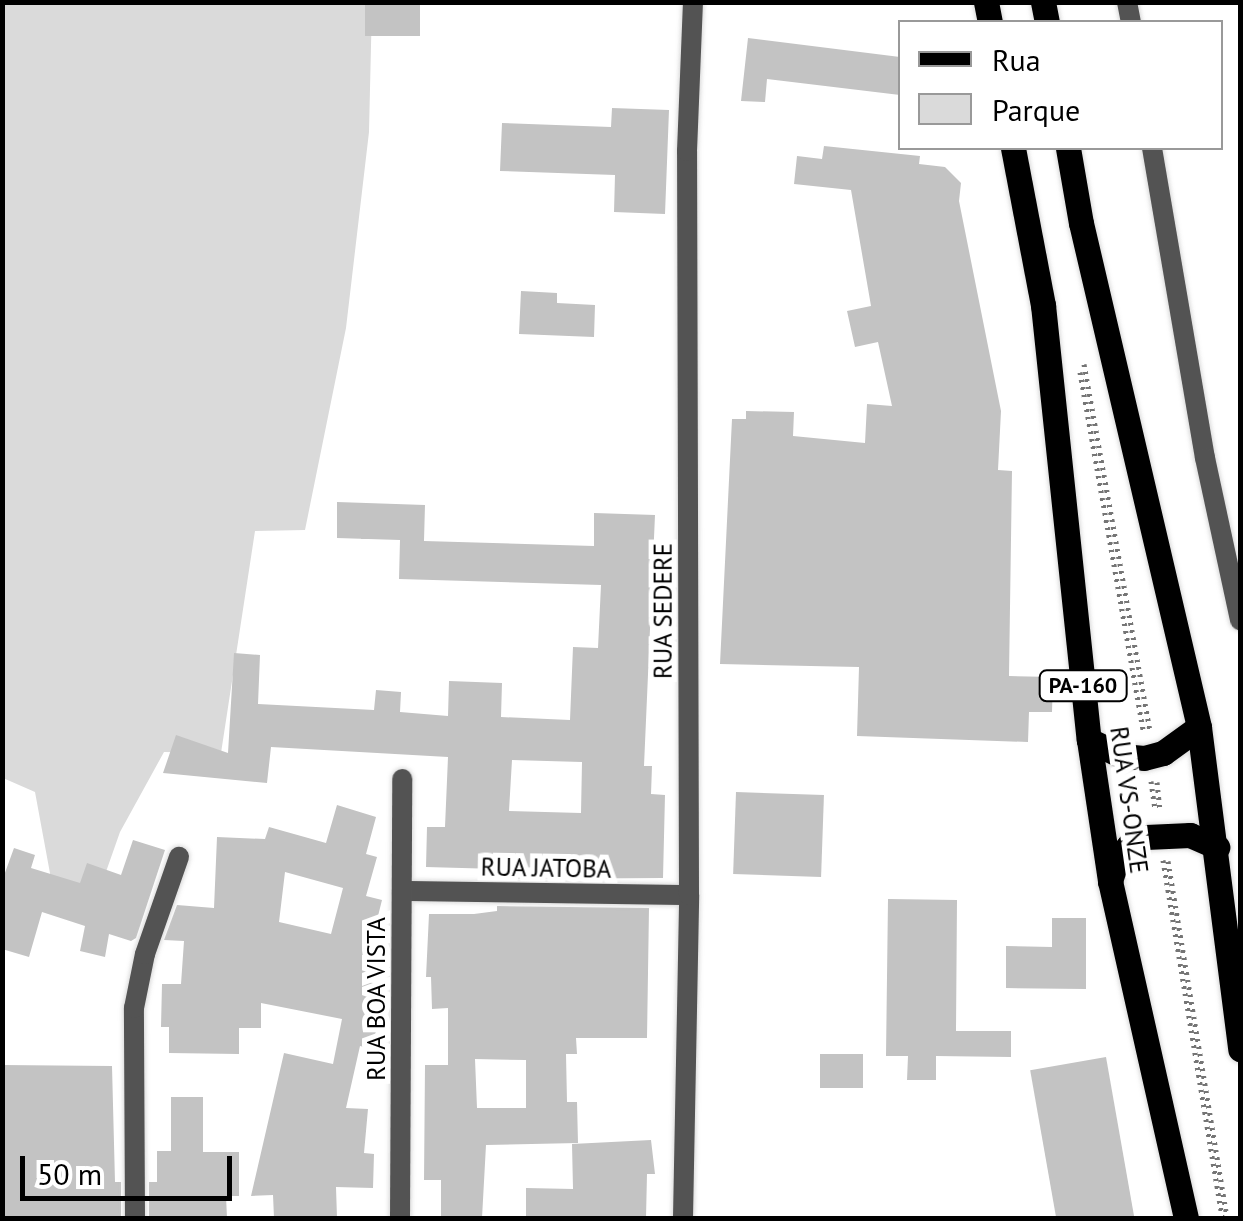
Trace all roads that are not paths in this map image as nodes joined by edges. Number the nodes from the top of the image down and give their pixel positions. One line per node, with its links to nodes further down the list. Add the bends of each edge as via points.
1 (693, 2): 13 (street, RUA SEDERE, via 687,152)
2 (1013, 150): 7 (main road, RUA VS-ONZE / PA-160, via 1056,408)
3 (1068, 150): 6 (main road)
4 (1152, 150): 5 (street)
5 (1240, 620)
6 (1199, 727): 7 (main road, via 1151,756 1122,756); 9 (main road)
7 (1089, 740): 11 (main road, RUA VS-ONZE / PA-160)
8 (402, 779): 12 (street, RUA BOA VISTA)
9 (1217, 847): 11 (main road, via 1190,836 1161,835 1129,845); 14 (main road)
10 (179, 857): 15 (street, via 144,954 134,1008)
11 (1110, 881): 18 (main road, RUA VS-ONZE / PA-160)
12 (402, 891): 13 (street, RUA JATOBA); 16 (street, RUA BOA VISTA)
13 (689, 895): 17 (street, RUA SEDERE)
14 (1240, 1049)
15 (134, 1218)
16 (400, 1218)
17 (683, 1218)
18 (1186, 1218)

